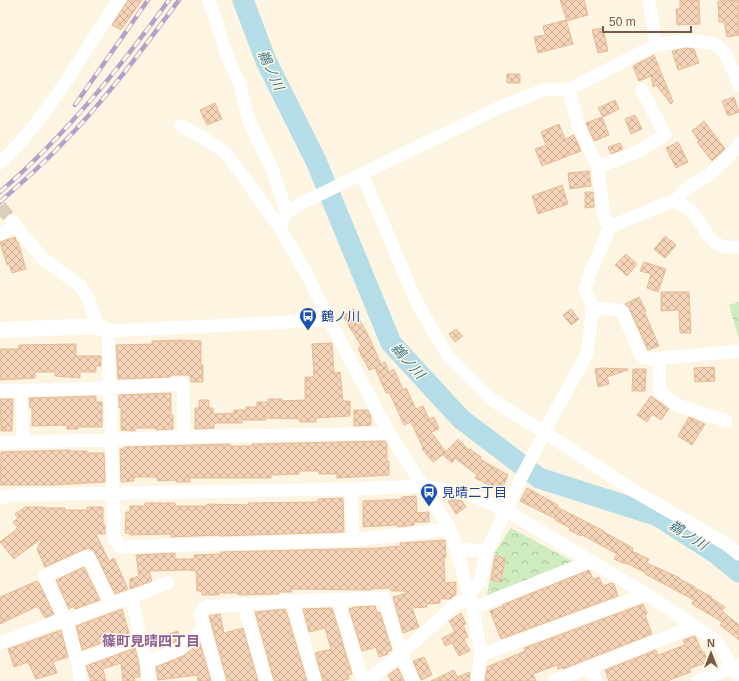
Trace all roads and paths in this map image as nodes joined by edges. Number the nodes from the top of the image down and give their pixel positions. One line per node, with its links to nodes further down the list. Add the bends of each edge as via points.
1 (119, 0): 10 (street, via 48,106 16,148)
2 (209, 0): 14 (street, via 226,53 239,82 249,120 272,169)
3 (649, 0): 4 (street)
4 (656, 45): 5 (street, via 686,40 712,43 728,58); 6 (street)
5 (739, 85)
6 (569, 89): 11 (street, via 578,125); 12 (street, via 544,90 500,107)
7 (642, 90): 11 (street, via 665,135 635,153)
8 (181, 126): 15 (street, via 226,153)
9 (739, 143): 13 (street, via 708,176 684,191)
10 (0, 163)
11 (598, 167): 16 (street, via 603,210)
12 (358, 176): 14 (street); 30 (street, via 417,303 448,356 492,400)
13 (675, 201): 16 (street); 18 (street, via 688,207 710,238 719,245)
14 (286, 213): 15 (street)
15 (279, 226): 20 (street)
16 (610, 227): 19 (street, via 584,290)
17 (0, 234): 21 (street, via 14,223 43,259 79,285 88,296)
18 (739, 247)
19 (593, 308): 24 (street, via 622,311 644,358); 30 (street, via 587,354)
20 (329, 320): 21 (street); 29 (street)
21 (102, 329): 22 (street); 25 (street)
22 (0, 330)
23 (739, 351): 24 (street)
24 (660, 359): 28 (street, via 661,393 677,405)
25 (109, 388): 27 (street); 31 (street, via 183,384); 32 (street)
26 (0, 391): 27 (street)
27 (21, 391): 34 (street)
28 (726, 421)
29 (389, 433): 31 (street); 35 (street)
30 (543, 435): 39 (street); 44 (street)
31 (184, 436): 32 (street)
32 (110, 440): 34 (street); 37 (street)
33 (0, 443): 34 (street)
34 (23, 443)
35 (423, 486): 36 (street); 39 (street, via 470,494); 40 (street)
36 (351, 489): 37 (street); 41 (street)
37 (113, 492): 38 (street, via 14,495); 41 (street, via 114,539 121,547)
38 (0, 498)
39 (505, 510): 43 (street); 45 (street)
40 (450, 529): 41 (street); 42 (street)
41 (353, 540)
42 (457, 549): 43 (street); 51 (street)
43 (487, 551): 51 (street, via 480,582)
44 (739, 554)
45 (591, 561): 47 (street); 51 (street)
46 (168, 583): 48 (street)
47 (646, 594): 55 (street); 60 (street)
48 (132, 597): 52 (street); 57 (street)
49 (338, 600): 50 (street); 59 (street, via 384,598); 70 (street)
50 (292, 601): 53 (street); 69 (street)
51 (471, 601): 59 (street, via 457,603); 60 (street)
52 (111, 604): 54 (street, via 74,618); 54 (street, via 88,556 45,576)
53 (244, 604): 56 (street, via 206,607 200,614); 68 (street)
54 (64, 619): 58 (street); 61 (street)
55 (695, 626): 63 (street); 64 (street, via 716,641)
56 (205, 632): 62 (street, via 196,635 180,648); 67 (street)
57 (140, 638): 61 (street); 62 (street)
58 (0, 643)
59 (401, 654): 71 (street); 72 (street)
60 (481, 655): 73 (street)
61 (77, 661): 65 (street)
62 (147, 662): 66 (street)
63 (590, 667): 74 (street); 75 (street)
64 (737, 670): 76 (street)
65 (81, 681)
66 (149, 681)
67 (219, 681)
68 (266, 681)
69 (315, 681)
70 (363, 681)
71 (367, 681)
72 (413, 681)
73 (478, 681)
74 (554, 681)
75 (596, 681)
76 (698, 681)

